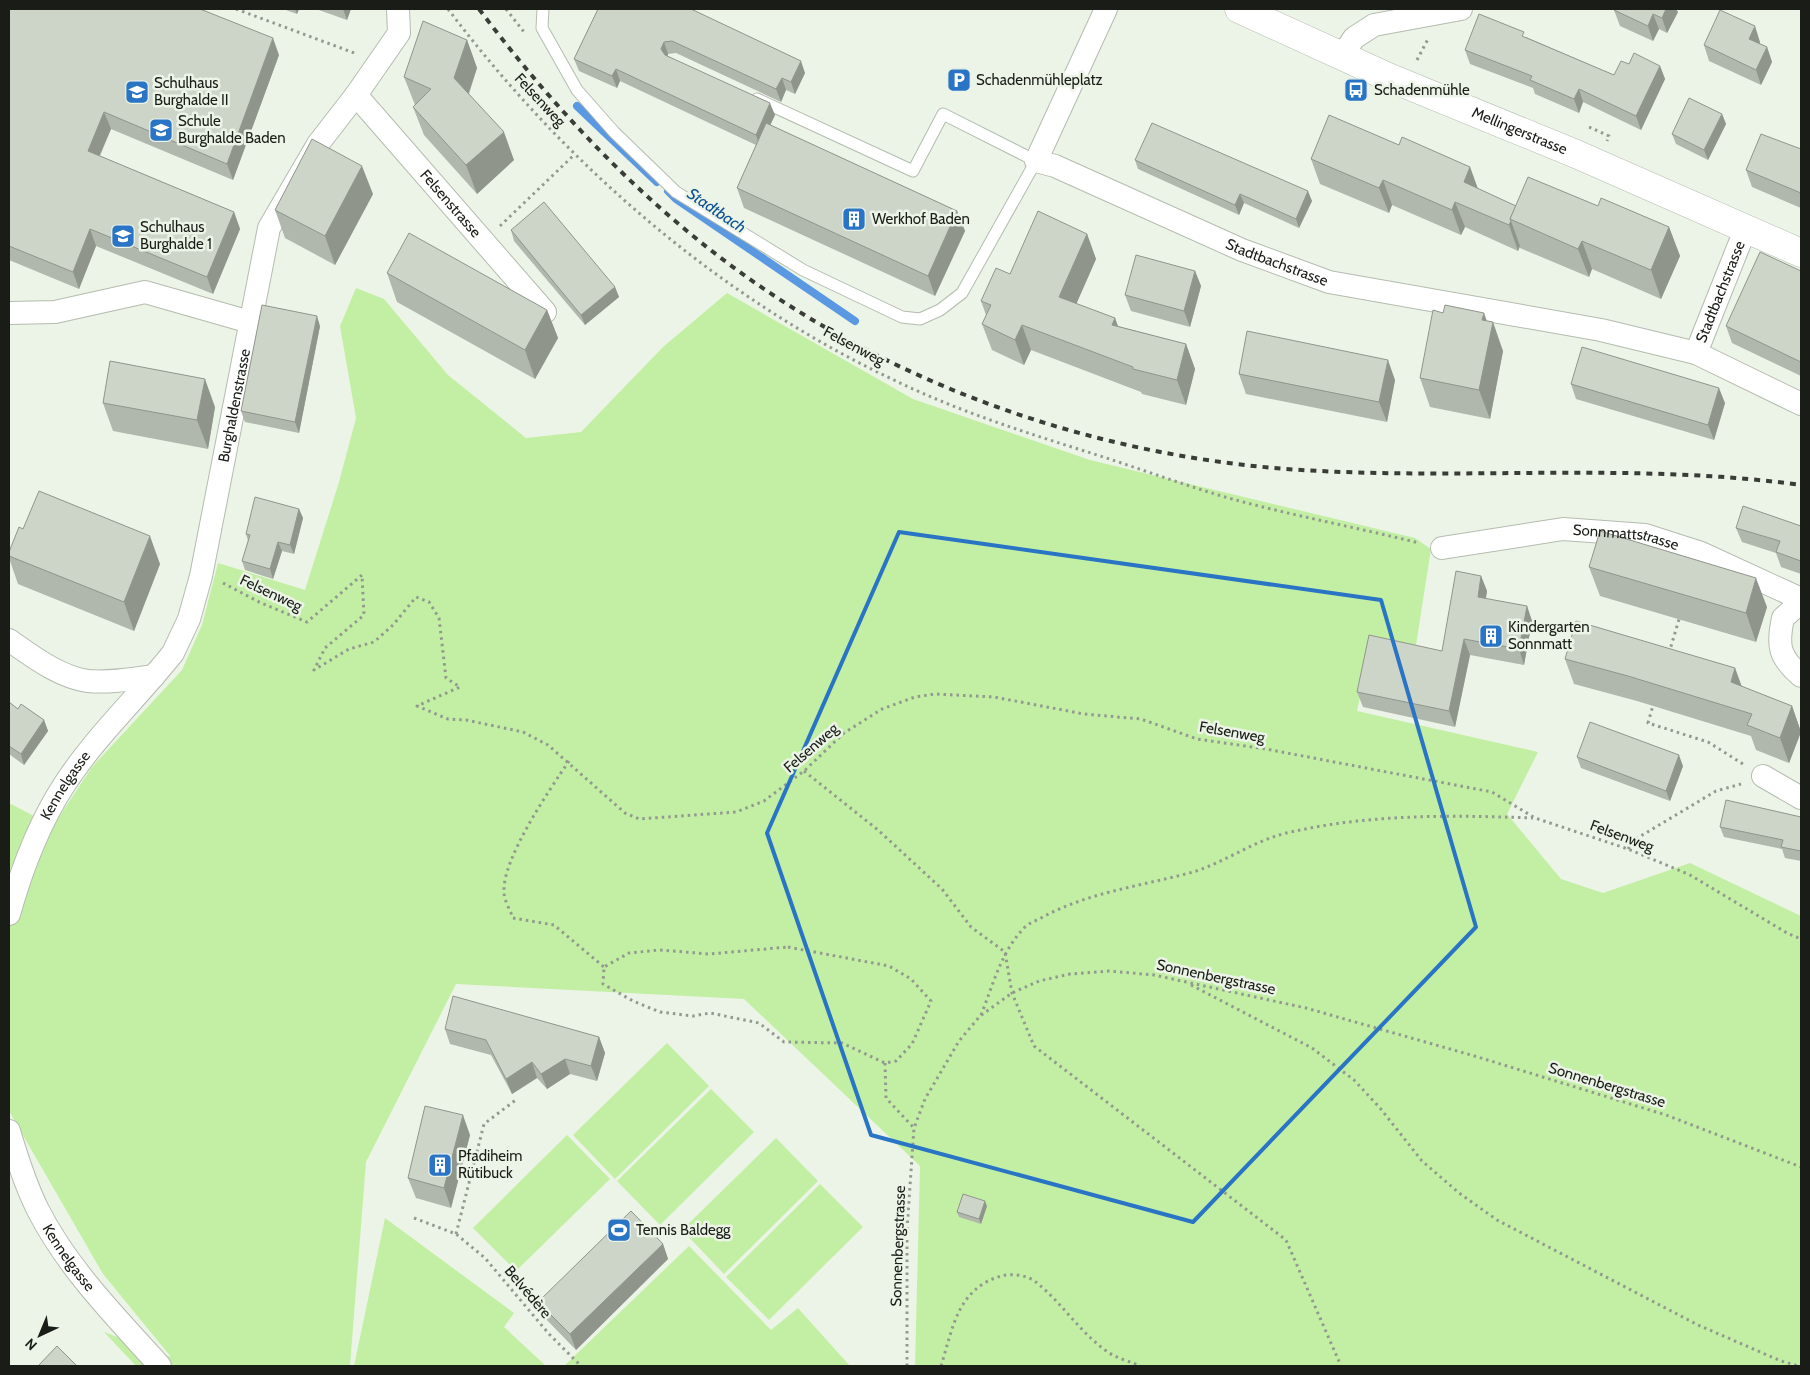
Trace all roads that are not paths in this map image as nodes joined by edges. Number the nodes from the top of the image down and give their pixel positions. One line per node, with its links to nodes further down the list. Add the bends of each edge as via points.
1 (398, 9): 8 (street, Burghaldenstrasse, via 399,33)
2 (543, 9): 9 (lane, via 542,28 577,90 614,132 676,192 803,270 902,317 920,319 940,310 962,293)
3 (1106, 9): 9 (street)
4 (1239, 9): 6 (main road, Mellingerstrasse)
5 (1461, 9): 6 (street, via 1374,25 1354,38)
6 (1342, 56): 10 (main road, Mellingerstrasse, via 1576,154)
7 (744, 93): 9 (lane, via 913,171 943,114)
8 (356, 95): 12 (street, Felsenstrasse); 14 (street, Burghaldenstrasse, via 318,144 269,228)
9 (1036, 161): 15 (street, Stadtbachstrasse, via 1055,166 1242,250 1329,282 1602,330)
10 (1745, 230): 11 (main road, Mellingerstrasse); 15 (street, Stadtbachstrasse)
11 (1801, 252)
12 (545, 312)
13 (9, 314): 14 (street, via 55,312 145,292)
14 (250, 322): 20 (street, Burghaldenstrasse, via 201,576 182,637)
15 (1696, 353): 16 (street, Stadtbachstrasse)
16 (1801, 404)
17 (1442, 548): 18 (street, Sonnmattstrasse, via 1563,529 1645,535 1701,553)
18 (1801, 600): 21 (street, Sonnmattstrasse, via 1783,618 1779,648)
19 (9, 640): 20 (street, via 75,678 103,681)
20 (154, 676): 24 (street, Kennelgasse, via 64,784 33,841)
21 (1801, 676)
22 (1762, 776): 23 (street)
23 (1801, 798)
24 (9, 914)
25 (9, 1131): 26 (street, Kennelgasse, via 25,1181 49,1230 86,1282)
26 (160, 1366)

